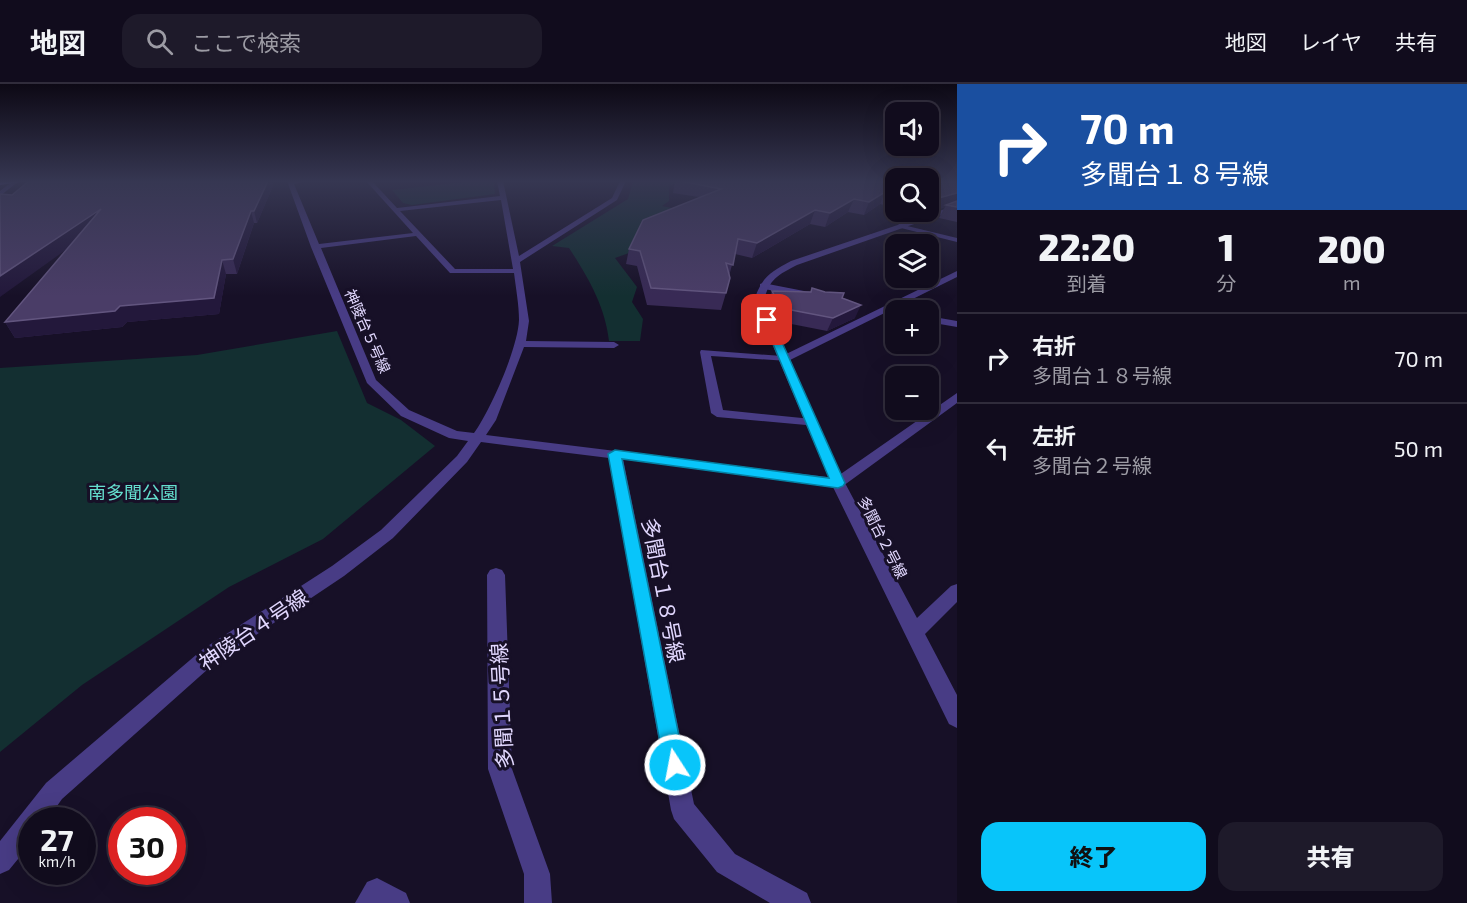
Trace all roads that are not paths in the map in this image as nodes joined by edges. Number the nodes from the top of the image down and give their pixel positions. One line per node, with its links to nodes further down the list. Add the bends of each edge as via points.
1 (305, 219): 9 (street, 神陵台５号線)
2 (404, 219): 7 (street)
3 (507, 219): 10 (street, 神陵台４号線)
4 (585, 219): 10 (street)
5 (920, 219): 6 (street)
6 (899, 226): 8 (street); 12 (street, via 794,263 775,273)
7 (418, 234): 9 (street); 10 (street, via 453,270)
8 (957, 240)
9 (315, 247): 24 (street, 神陵台５号線, via 371,381 405,413 454,435)
10 (517, 266): 19 (street, 神陵台４号線, via 525,321)
11 (957, 274): 15 (street)
12 (763, 286): 13 (street); 21 (street, 多聞台２号線, via 759,301)
13 (817, 297)
14 (871, 308): 15 (street)
15 (882, 310): 16 (street); 21 (street)
16 (885, 310)
17 (939, 321): 18 (street)
18 (957, 324)
19 (520, 344): 20 (street); 24 (street, 神陵台４号線, via 490,420)
20 (614, 345)
21 (784, 359): 23 (street, 多聞台２号線); 23 (street, via 705,352 717,412)
22 (957, 398): 26 (street)
23 (812, 423): 26 (street, 多聞台２号線)
24 (475, 439): 25 (street, 神陵台５号線); 31 (street, 神陵台４号線, via 462,459 387,534 210,655 54,791)
25 (615, 454): 26 (street); 37 (street, 多聞台１８号線, via 683,810 726,863)
26 (838, 483): 29 (street, 多聞台２号線)
27 (496, 575): 36 (street, 多聞１５号線, via 500,769 537,874)
28 (957, 591): 29 (street)
29 (915, 632): 30 (street, 多聞台２号線)
30 (957, 717)
31 (42, 807)
32 (18, 838): 33 (street, 神陵台４号線)
33 (0, 861)
34 (369, 903): 35 (street, via 377,892)
35 (396, 903)
36 (538, 903)
37 (796, 903)

